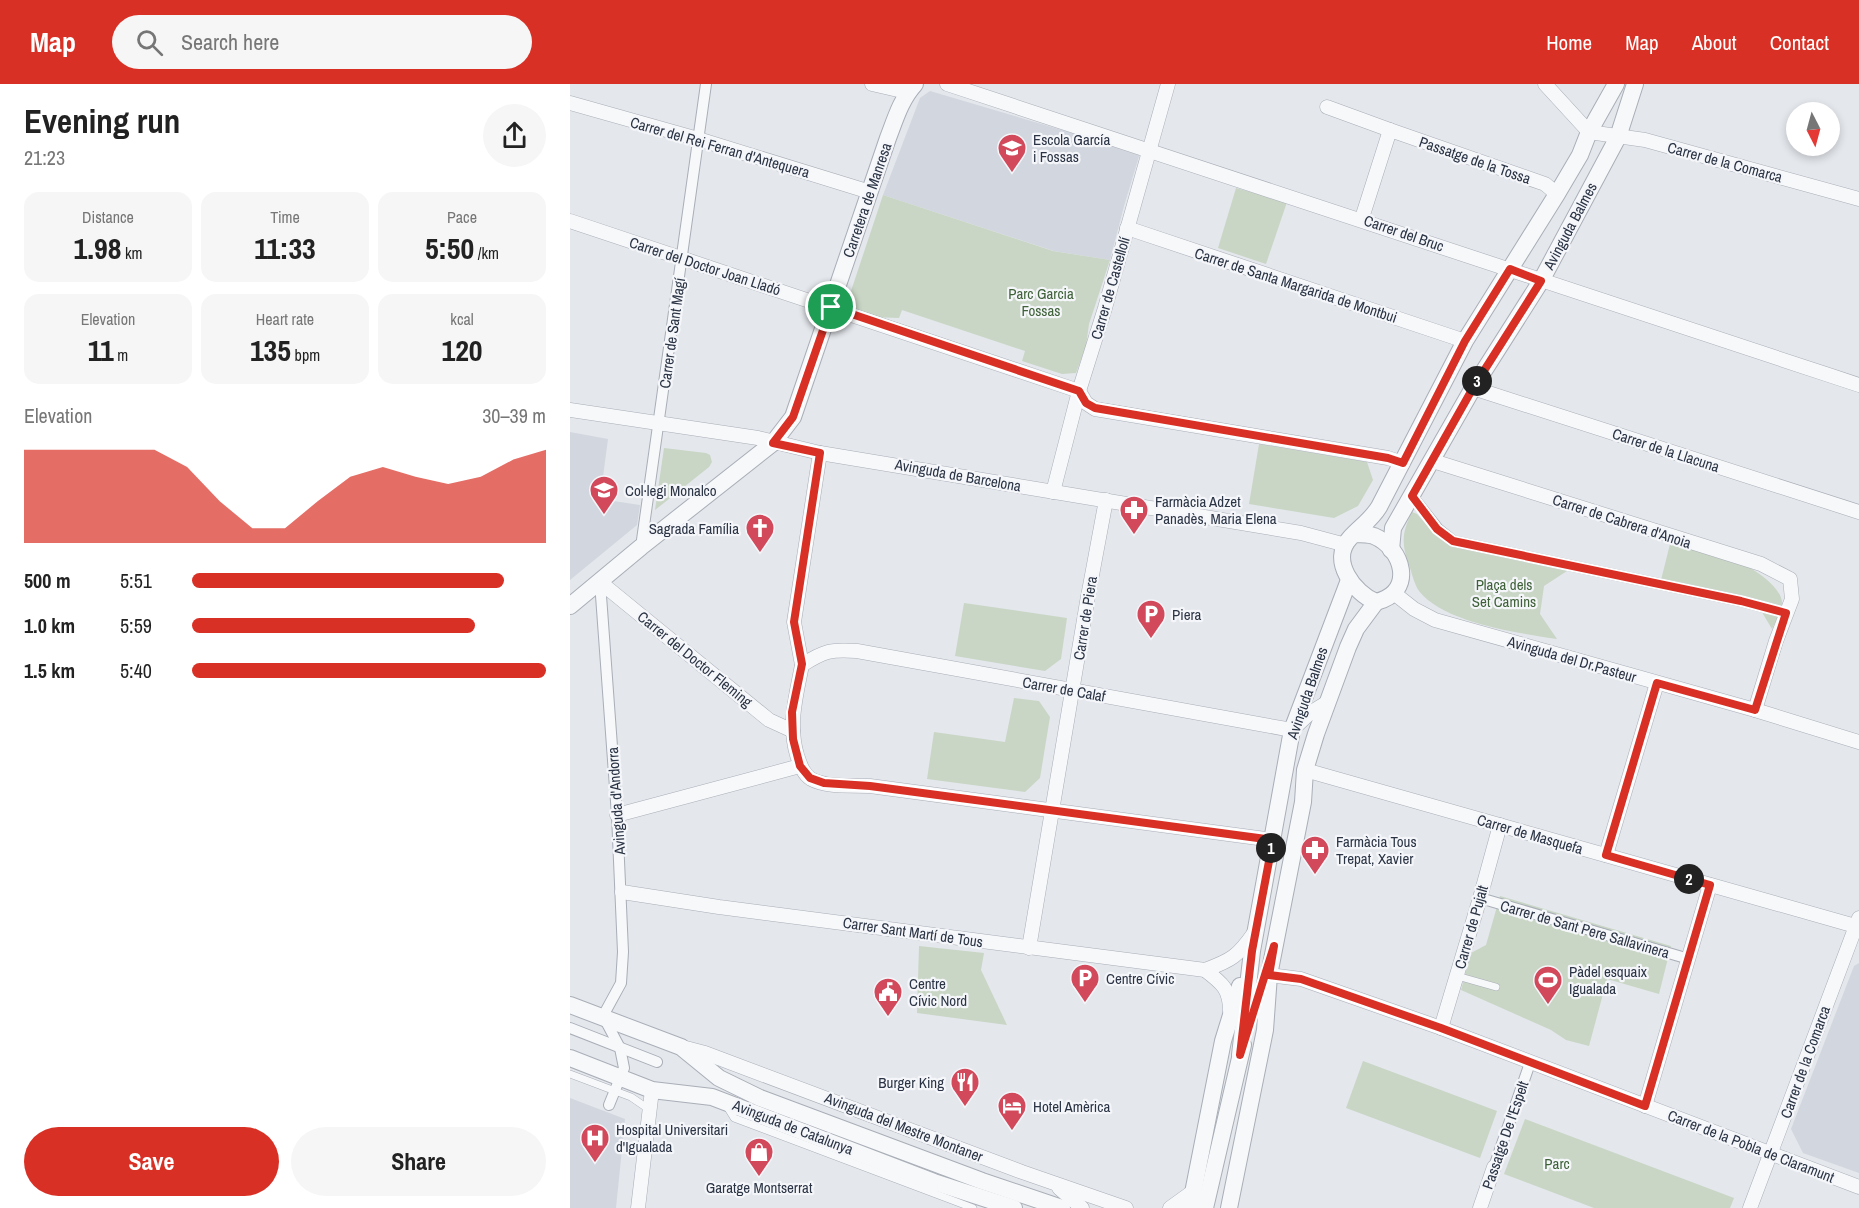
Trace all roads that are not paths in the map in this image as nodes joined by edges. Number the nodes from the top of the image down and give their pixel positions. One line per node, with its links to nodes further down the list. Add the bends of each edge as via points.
1 (706, 84): 14 (street, Carrer de Sant Magí)
2 (872, 84): 8 (street, via 898,90)
3 (947, 84): 15 (street, Carrer del Bruc)
4 (1168, 84): 15 (street, Carrer de Castellolí)
5 (1545, 84): 12 (street)
6 (1616, 84): 12 (street, Avinguda Balmes)
7 (1635, 84): 13 (street, Avinguda Balmes)
8 (909, 86): 16 (street, Carretera de Manresa)
9 (570, 103): 14 (street, Carrer del Rei Ferran d'Antequera)
10 (1328, 107): 11 (street, Passatge de la Tossa)
11 (1390, 130): 17 (street, Passatge de la Tossa, via 1545,184); 19 (street)
12 (1589, 132): 13 (street, Carrer de la Comarca); 17 (street, Avinguda Balmes)
13 (1618, 137): 18 (street, Carrer de la Comarca, via 1645,140); 24 (street, Avinguda Balmes)
14 (698, 139): 16 (street, Carrer del Rei Ferran d'Antequera); 22 (street, Carrer de Sant Magí)
15 (1149, 149): 19 (street, Carrer del Bruc); 21 (street, Carrer de Castellolí)
16 (870, 192): 25 (street, Carretera de Manresa)
17 (1557, 194): 23 (street, Avinguda Balmes)
18 (1859, 199)
19 (1362, 218): 23 (street, Carrer del Bruc)
20 (570, 221): 22 (street, Carrer del Doctor Joan Lladó)
21 (1127, 228): 26 (street, Carrer de Santa Margarida de Montbui); 29 (street, Carrer de Castellolí)
22 (682, 259): 25 (street, Carrer del Doctor Joan Lladó); 31 (street, Carrer de Sant Magí)
23 (1510, 269): 24 (street, Carrer del Bruc); 26 (street, Avinguda Balmes)
24 (1541, 281): 27 (street, Carrer del Bruc); 28 (street, Avinguda Balmes)
25 (831, 307): 29 (street, Carrer del Doctor Joan Lladó); 32 (street, Carretera de Manresa, via 793,417)
26 (1465, 341): 35 (street, Avinguda Balmes)
27 (1859, 385)
28 (1473, 388): 34 (street, Avinguda Balmes); 39 (street, Carrer de la Llacuna)
29 (1079, 391): 35 (street, via 1086,403 1095,408); 36 (street, Carrer de Castellolí)
30 (570, 410): 31 (street, Avinguda de Barcelona)
31 (659, 424): 32 (street, Avinguda de Barcelona); 41 (street, Carrer de Sant Magí)
32 (773, 443): 33 (street, Avinguda de Barcelona); 41 (street, Carretera de Manresa)
33 (820, 453): 36 (street, Avinguda de Barcelona); 49 (street, via 794,622)
34 (1433, 461): 37 (street, Avinguda Balmes); 48 (street, Carrer de Cabrera d'Anoia, via 1761,564 1790,579 1792,599)
35 (1403, 463): 40 (street, Avinguda Balmes, via 1373,517)
36 (1053, 492): 38 (street, Avinguda de Barcelona)
37 (1412, 496): 42 (street, Avinguda Balmes, via 1393,528); 48 (street, via 1437,529 1453,541)
38 (1106, 500): 40 (street, Avinguda de Barcelona); 51 (street, Carrer de Piera)
39 (1859, 512)
40 (1351, 539): 42 (street, via 1367,534); 43 (street, via 1342,559)
41 (641, 547): 44 (street, Carretera de Manresa)
42 (1391, 550): 45 (street, via 1402,581)
43 (1349, 580): 46 (street, via 1361,595); 54 (street, Avinguda Balmes)
44 (600, 582): 47 (street, Carretera de Manresa); 55 (street, Carrer del Doctor Fleming, via 769,720); 60 (street, Avinguda d'Andorra)
45 (1395, 594): 46 (street); 50 (street, Avinguda del Dr.Pasteur, via 1436,620)
46 (1376, 602): 52 (street, Avinguda Balmes, via 1356,630)
47 (570, 606)
48 (1786, 613): 53 (street)
49 (802, 664): 51 (street, Carrer de Calaf, via 835,649 856,651); 55 (street, via 792,712)
50 (1657, 683): 53 (street, Avinguda del Dr.Pasteur); 63 (street)
51 (1074, 691): 54 (street, Carrer de Calaf); 59 (street, Carrer de Piera)
52 (1328, 702): 54 (street); 58 (street, Avinguda Balmes)
53 (1755, 710): 56 (street, Avinguda del Dr.Pasteur)
54 (1292, 730): 62 (street, Avinguda Balmes)
55 (793, 731): 57 (street)
56 (1859, 742)
57 (800, 766): 59 (street, via 810,778 824,783); 60 (street)
58 (1305, 770): 61 (street, Carrer de Masquefa); 69 (street, Avinguda Balmes, via 1303,802)
59 (1053, 810): 62 (street); 70 (street, Carrer de Piera)
60 (618, 815): 65 (street, Avinguda d'Andorra)
61 (1500, 825): 63 (street, Carrer de Masquefa); 66 (street, Carrer de Pujalt)
62 (1273, 840): 68 (street, Avinguda Balmes)
63 (1606, 855): 64 (street, Carrer de Masquefa)
64 (1710, 885): 67 (street, Carrer de Masquefa); 72 (street)
65 (622, 892): 70 (street, Carrer Sant Martí de Tous); 78 (street, Avinguda d'Andorra, via 621,983)
66 (1480, 898): 72 (street, Carrer de Sant Pere Sallavinera); 75 (street, Carrer de Pujalt)
67 (1858, 923): 96 (street, Carrer de la Comarca)
68 (1256, 929): 71 (street, Avinguda Balmes); 73 (street, via 1241,952)
69 (1274, 946): 74 (street, Avinguda Balmes); 84 (street, Avinguda Balmes)
70 (1029, 948): 73 (street, Carrer Sant Martí de Tous)
71 (1252, 951): 79 (street, Avinguda Balmes); 84 (street, Avinguda Balmes)
72 (1689, 959): 94 (street)
73 (1205, 970): 79 (street, via 1230,997)
74 (1269, 975): 81 (street, Carrer de la Pobla de Claramunt, via 1301,979); 101 (street, Avinguda Balmes, via 1265,1030)
75 (1457, 976): 76 (lane); 81 (street, Carrer de Pujalt)
76 (1496, 987)
77 (570, 1005): 78 (street, Avinguda de Catalunya)
78 (603, 1016): 82 (street, Avinguda de Catalunya); 83 (street)
79 (1230, 1017): 100 (street, Avinguda Balmes)
80 (570, 1028): 83 (street)
81 (1441, 1028): 87 (street, Carrer de la Pobla de Claramunt)
82 (681, 1047): 98 (street, Avinguda del Mestre Montaner); 105 (street, Avinguda de Catalunya, via 719,1078 760,1098)
83 (620, 1048): 86 (street); 89 (street, via 624,1068)
84 (1240, 1055): 110 (street)
85 (570, 1058): 89 (street, Avinguda de Catalunya)
86 (657, 1062)
87 (1530, 1063): 94 (street, Carrer de la Pobla de Claramunt); 97 (street, Passatge De l'Espelt)
88 (570, 1074): 89 (lane)
89 (617, 1084): 90 (street, Avinguda de Catalunya); 91 (lane); 93 (street)
90 (652, 1090): 91 (lane); 92 (street, Avinguda de Catalunya, via 712,1096); 95 (street)
91 (631, 1097): 95 (lane)
92 (723, 1101): 103 (lane, via 734,1118); 104 (street, Avinguda de Catalunya, via 934,1182)
93 (609, 1105)
94 (1645, 1106): 96 (street, Carrer de la Pobla de Claramunt)
95 (650, 1110): 102 (street)
96 (1771, 1154): 99 (street, Carrer de la Pobla de Claramunt); 112 (street, Carrer de la Comarca)
97 (1494, 1167): 111 (street, Passatge De l'Espelt)
98 (1052, 1182): 106 (street); 107 (street, Avinguda del Mestre Montaner)
99 (1859, 1187)
100 (1194, 1190): 108 (street); 109 (street, Avinguda Balmes)
101 (1230, 1207)
102 (638, 1208)
103 (973, 1208)
104 (1014, 1208)
105 (1062, 1208)
106 (1082, 1208)
107 (1126, 1208)
108 (1170, 1208)
109 (1190, 1208)
110 (1206, 1208)
111 (1480, 1208)
112 (1750, 1208)

